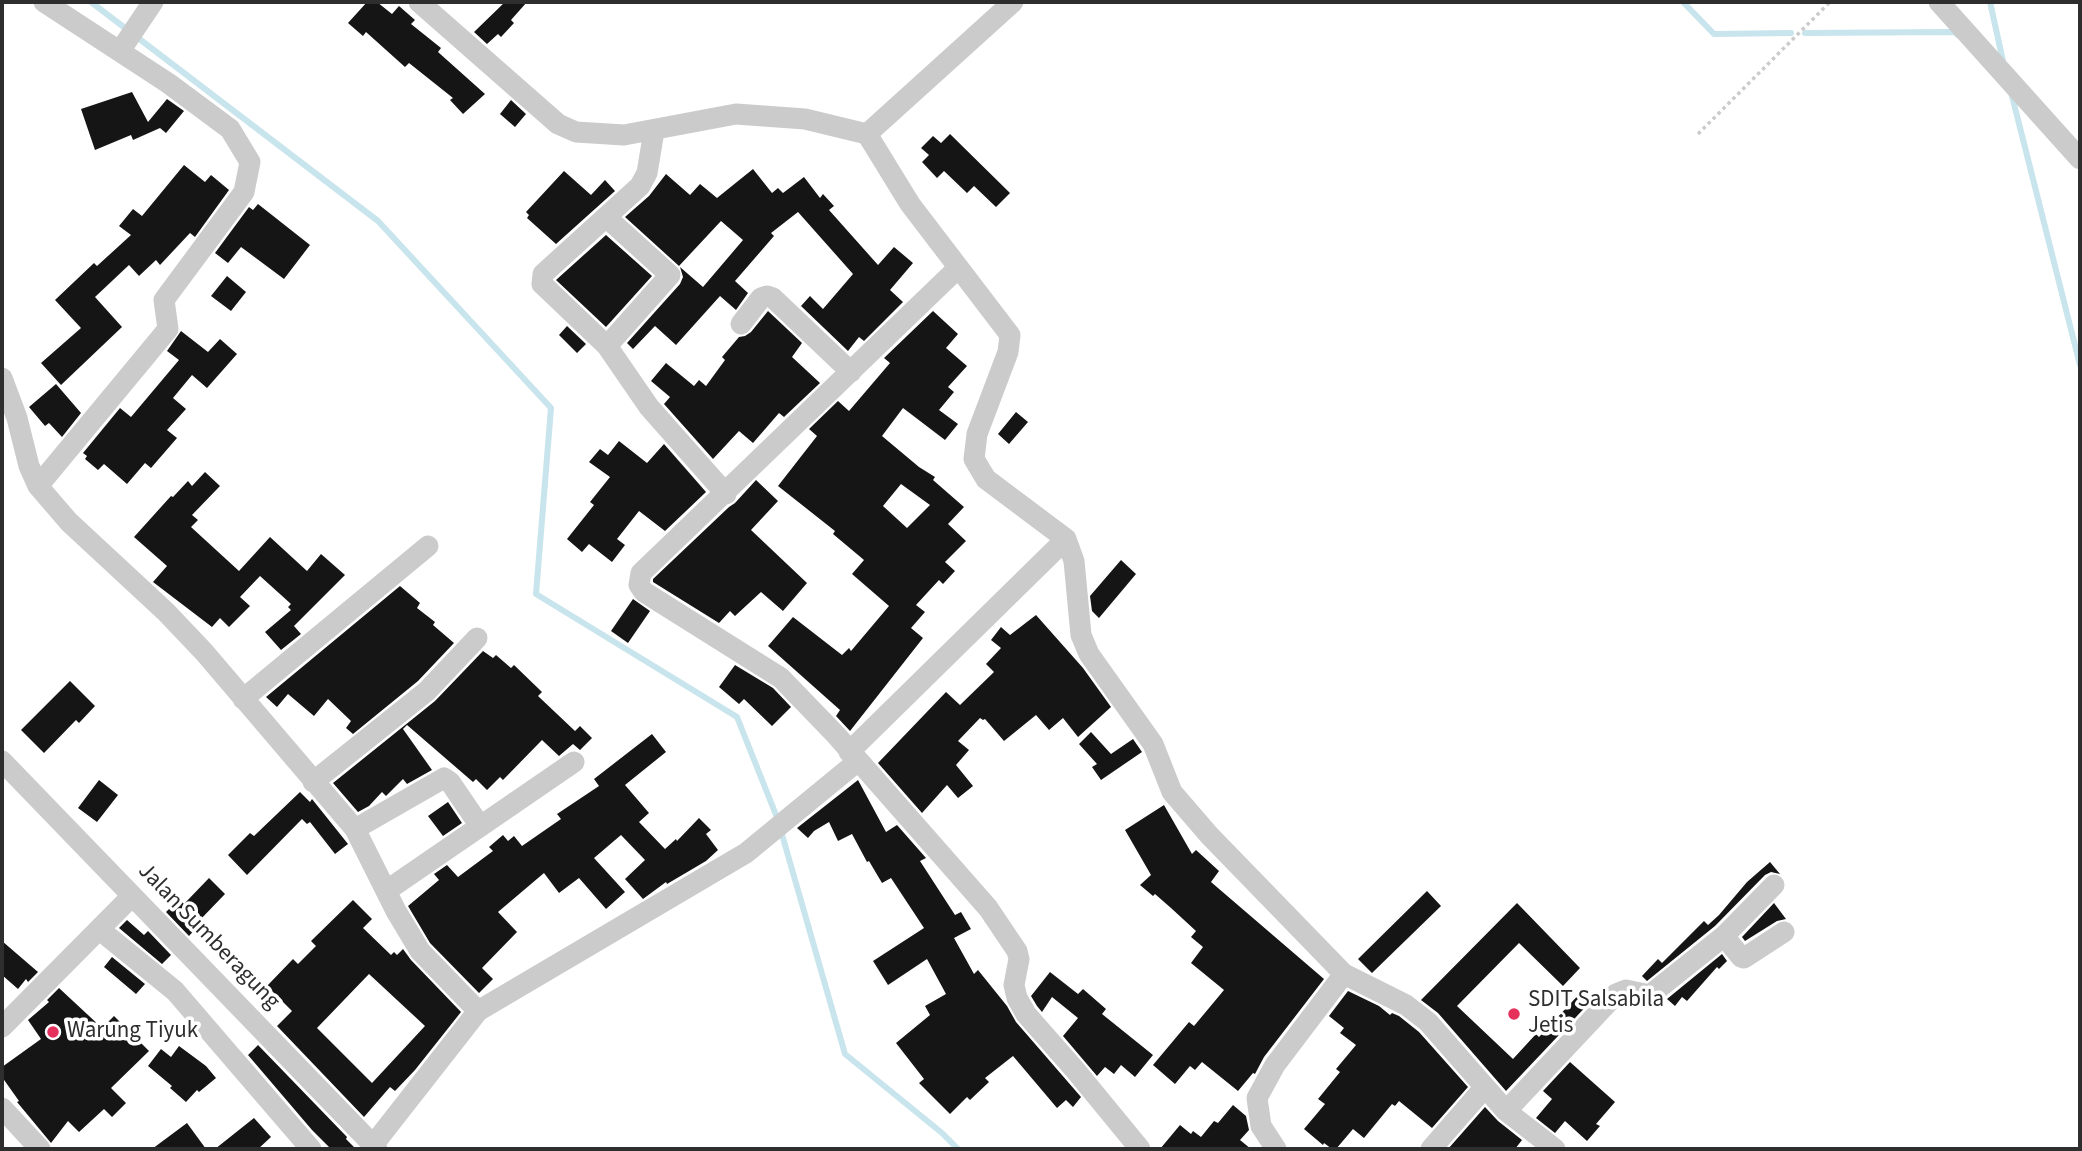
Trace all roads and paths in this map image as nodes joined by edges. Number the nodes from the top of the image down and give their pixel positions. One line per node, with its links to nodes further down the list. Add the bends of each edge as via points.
1 (44, 2): 7 (street)
2 (153, 2): 7 (street)
3 (419, 2): 10 (street, via 566,128)
4 (1013, 2): 8 (street)
5 (1830, 2): 9 (path)
6 (1940, 2): 11 (street)
7 (122, 48): 18 (street, via 230,129 250,162 244,192 164,300 168,329)
8 (867, 134): 10 (street, via 805,120 736,114); 13 (street, via 910,204)
9 (1698, 134)
10 (653, 143): 12 (street, via 640,186)
11 (2080, 159)
12 (606, 217): 15 (street, via 670,275); 15 (street, via 541,279)
13 (958, 268): 16 (street); 20 (street, via 1010,335 977,435 974,459 986,479)
14 (741, 324): 16 (street, via 761,298 773,298)
15 (607, 346): 19 (street, via 649,407)
16 (851, 372): 19 (street)
17 (2, 378): 18 (street)
18 (38, 486): 23 (street, via 69,522 166,612)
19 (726, 494): 24 (street, via 641,573 639,584 644,592 781,678)
20 (1066, 540): 24 (street); 37 (street, via 1074,561 1081,635 1089,654 1153,744 1172,792)
21 (428, 546): 23 (street)
22 (477, 638): 27 (street, via 426,691)
23 (243, 699): 27 (street)
24 (854, 757): 39 (street, via 746,853); 47 (street, via 988,908 1017,951 1014,985 1026,1014)
25 (2, 761): 32 (street, Jalan Sumberagung)
26 (574, 762): 28 (street)
27 (313, 782): 29 (street)
28 (480, 826): 29 (street, via 444,778); 31 (street)
29 (355, 830): 31 (street)
30 (1774, 885): 35 (street)
31 (386, 891): 39 (street, via 420,951)
32 (129, 900): 33 (street); 36 (street, Jalan Sumberagung)
33 (103, 927): 38 (street); 40 (street)
34 (1784, 932): 35 (street, via 1744,958)
35 (1724, 936): 43 (street, via 1650,995 1626,990 1616,994)
36 (201, 967): 38 (street); 44 (street, Jalan Sumberagung)
37 (1344, 974): 41 (street, via 1406,1005 1428,1022); 48 (street, via 1275,1065 1257,1098 1261,1126)
38 (175, 991): 46 (street)
39 (478, 1011): 44 (street)
40 (2, 1027)
41 (1485, 1087): 43 (street); 49 (street)
42 (2, 1108): 45 (street)
43 (1506, 1111): 50 (street)
44 (374, 1148)
45 (40, 1149)
46 (311, 1149)
47 (1140, 1149)
48 (1276, 1149)
49 (1431, 1149)
50 (1555, 1149)

